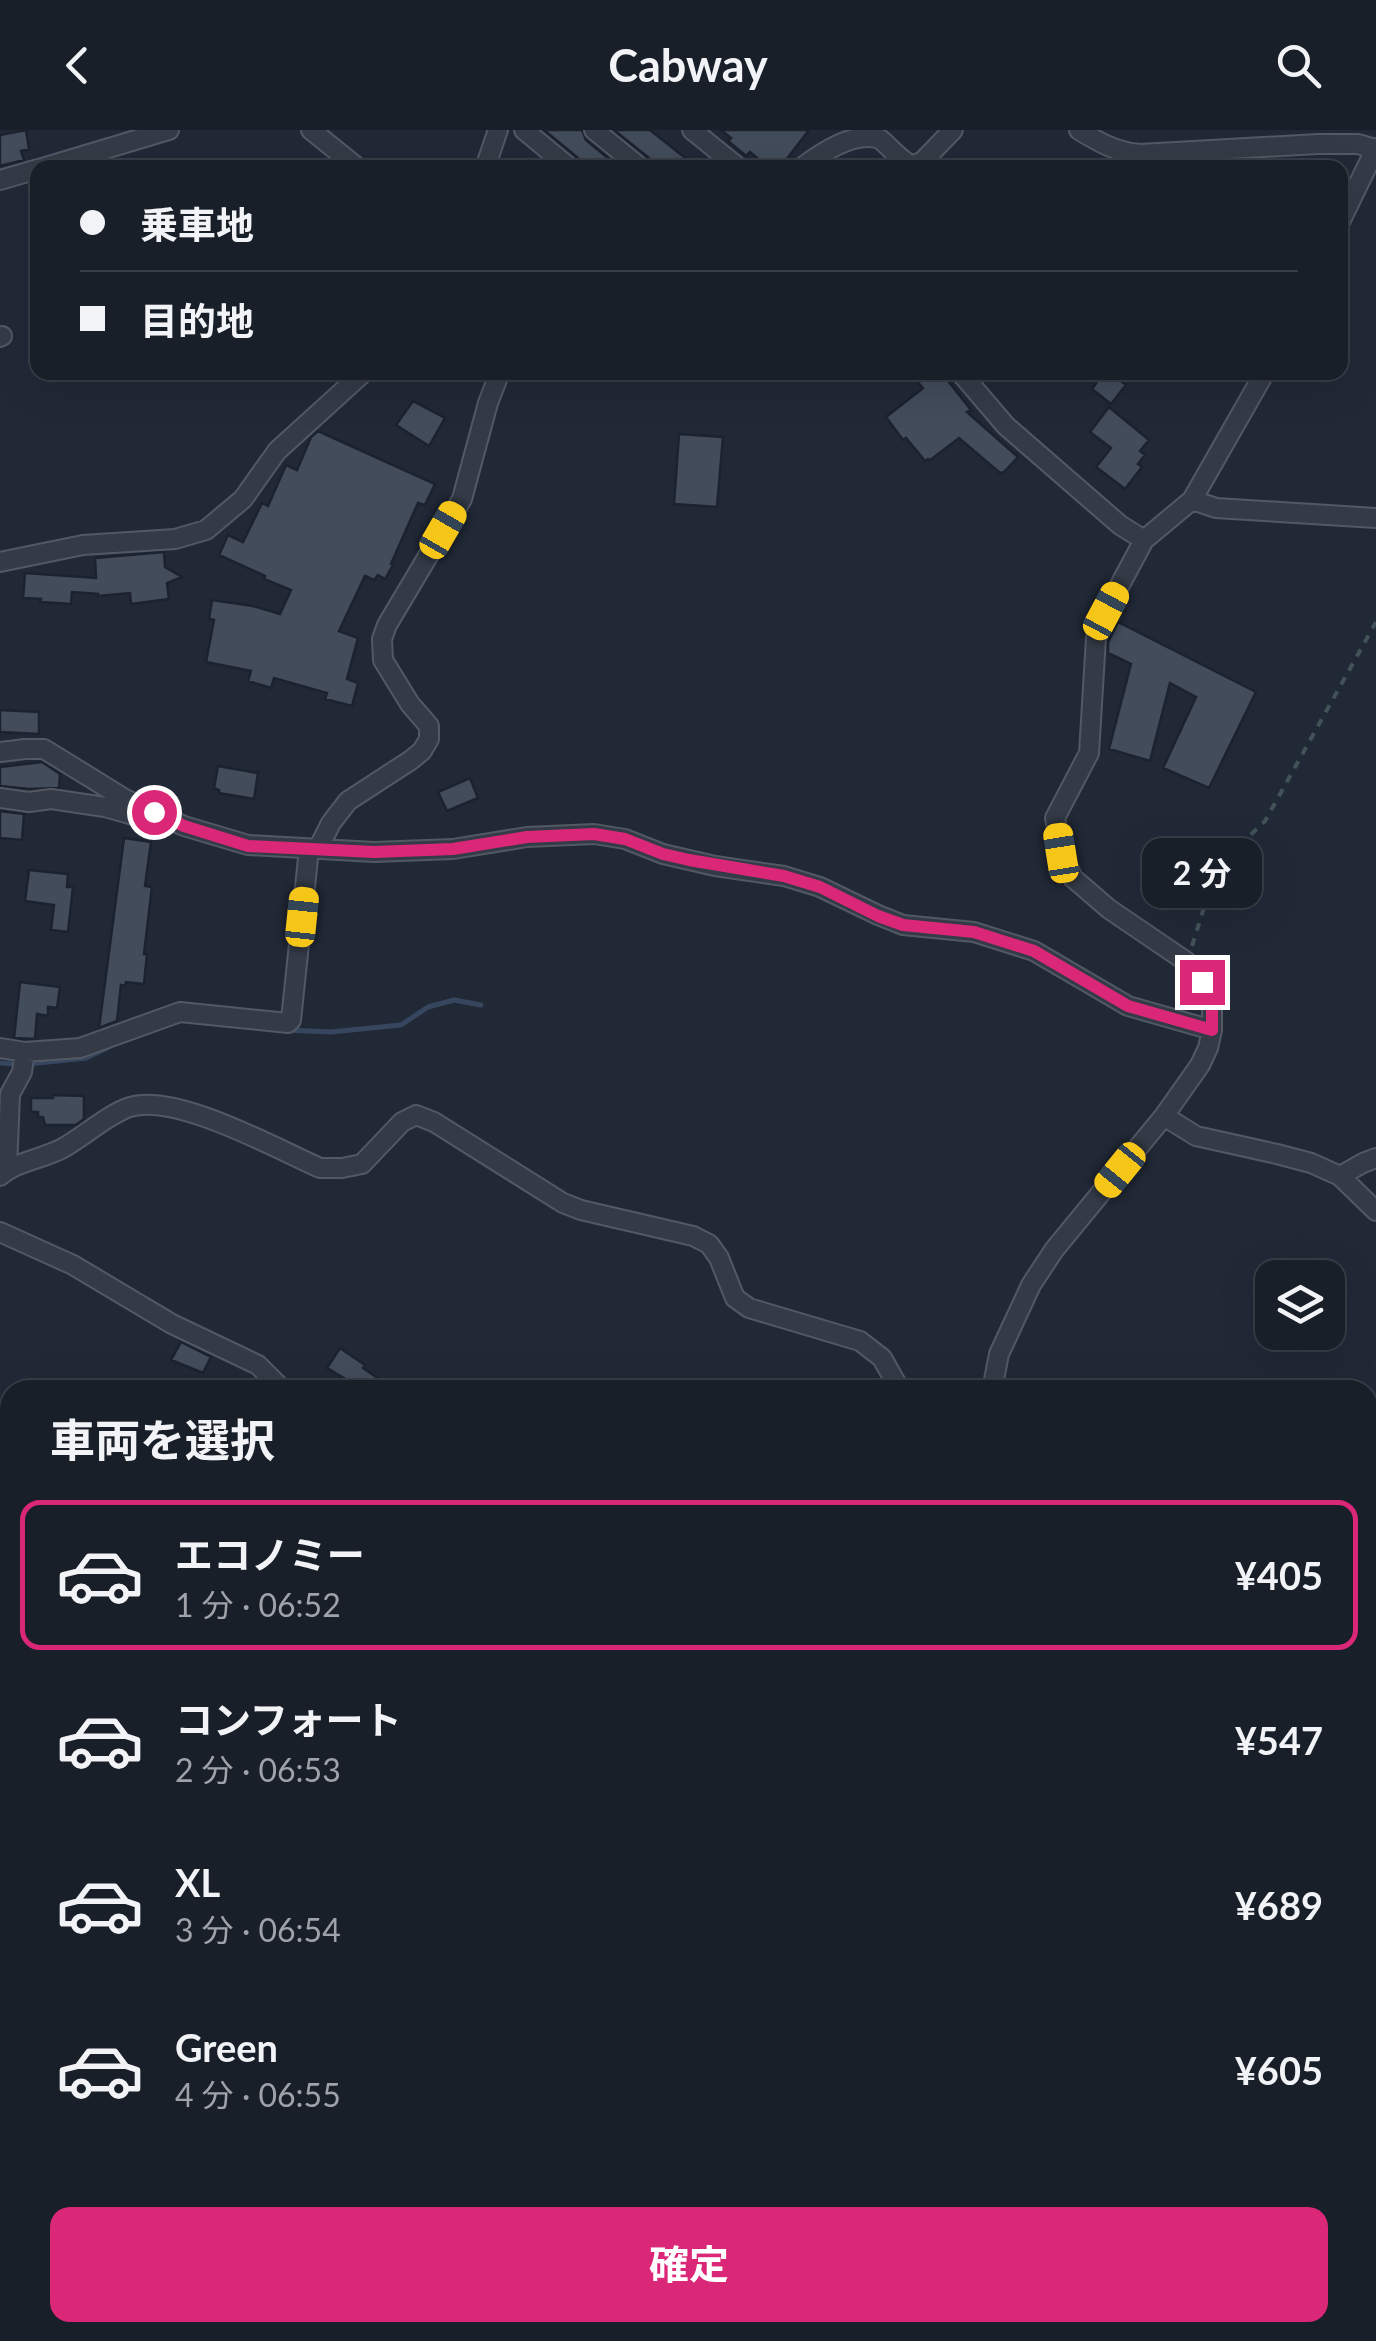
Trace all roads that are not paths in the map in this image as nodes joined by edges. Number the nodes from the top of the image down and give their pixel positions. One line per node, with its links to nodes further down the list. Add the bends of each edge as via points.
1 (169, 130): 10 (street)
2 (311, 130): 11 (street)
3 (498, 130): 12 (street)
4 (524, 130): 13 (street)
5 (594, 130): 14 (street)
6 (692, 130): 15 (street)
7 (953, 130): 18 (street)
8 (1080, 130): 9 (street, via 1105,146 1140,154 1318,144)
9 (1376, 149): 21 (street)
10 (67, 160)
11 (348, 160)
12 (490, 160)
13 (560, 160)
14 (631, 160)
15 (729, 160)
16 (812, 160): 17 (street, via 862,132 877,136)
17 (901, 160)
18 (925, 160)
19 (30, 171): 20 (street)
20 (0, 180)
21 (1348, 206)
22 (355, 380): 29 (street, via 277,451 244,498 206,530 175,539 83,544)
23 (497, 380): 33 (street, via 462,499 382,639 383,660 429,726 429,739 412,760 348,801)
24 (967, 380): 28 (street, via 1006,426)
25 (1260, 380): 26 (street)
26 (1192, 500): 27 (street, via 1216,508); 28 (street)
27 (1376, 518)
28 (1144, 540): 34 (street, via 1096,638 1090,753 1056,818 1073,878 1186,962 1212,1001)
29 (0, 562)
30 (0, 752): 32 (street, via 44,749)
31 (0, 798): 32 (street, via 105,807)
32 (184, 826): 33 (street, via 248,846)
33 (314, 849): 34 (street, via 453,849 594,834 625,839 680,858 820,887 903,925 974,932 1034,951 1128,1006); 36 (street, via 288,1023 180,1012)
34 (1212, 1030): 37 (street, via 1200,1065)
35 (0, 1048): 36 (street)
36 (24, 1060): 39 (street, via 10,1094)
37 (1164, 1116): 40 (street, via 1196,1136 1294,1158); 45 (street, via 1031,1285 998,1354)
38 (1376, 1158): 40 (street)
39 (4, 1173): 44 (street, via 61,1149 128,1107 190,1110 320,1168 362,1164 416,1115 563,1203 709,1244 736,1298 749,1308 860,1341 882,1358)
40 (1340, 1176): 41 (street)
41 (1376, 1211)
42 (0, 1232): 43 (street, via 258,1365)
43 (273, 1380)
44 (894, 1380)
45 (994, 1380)

